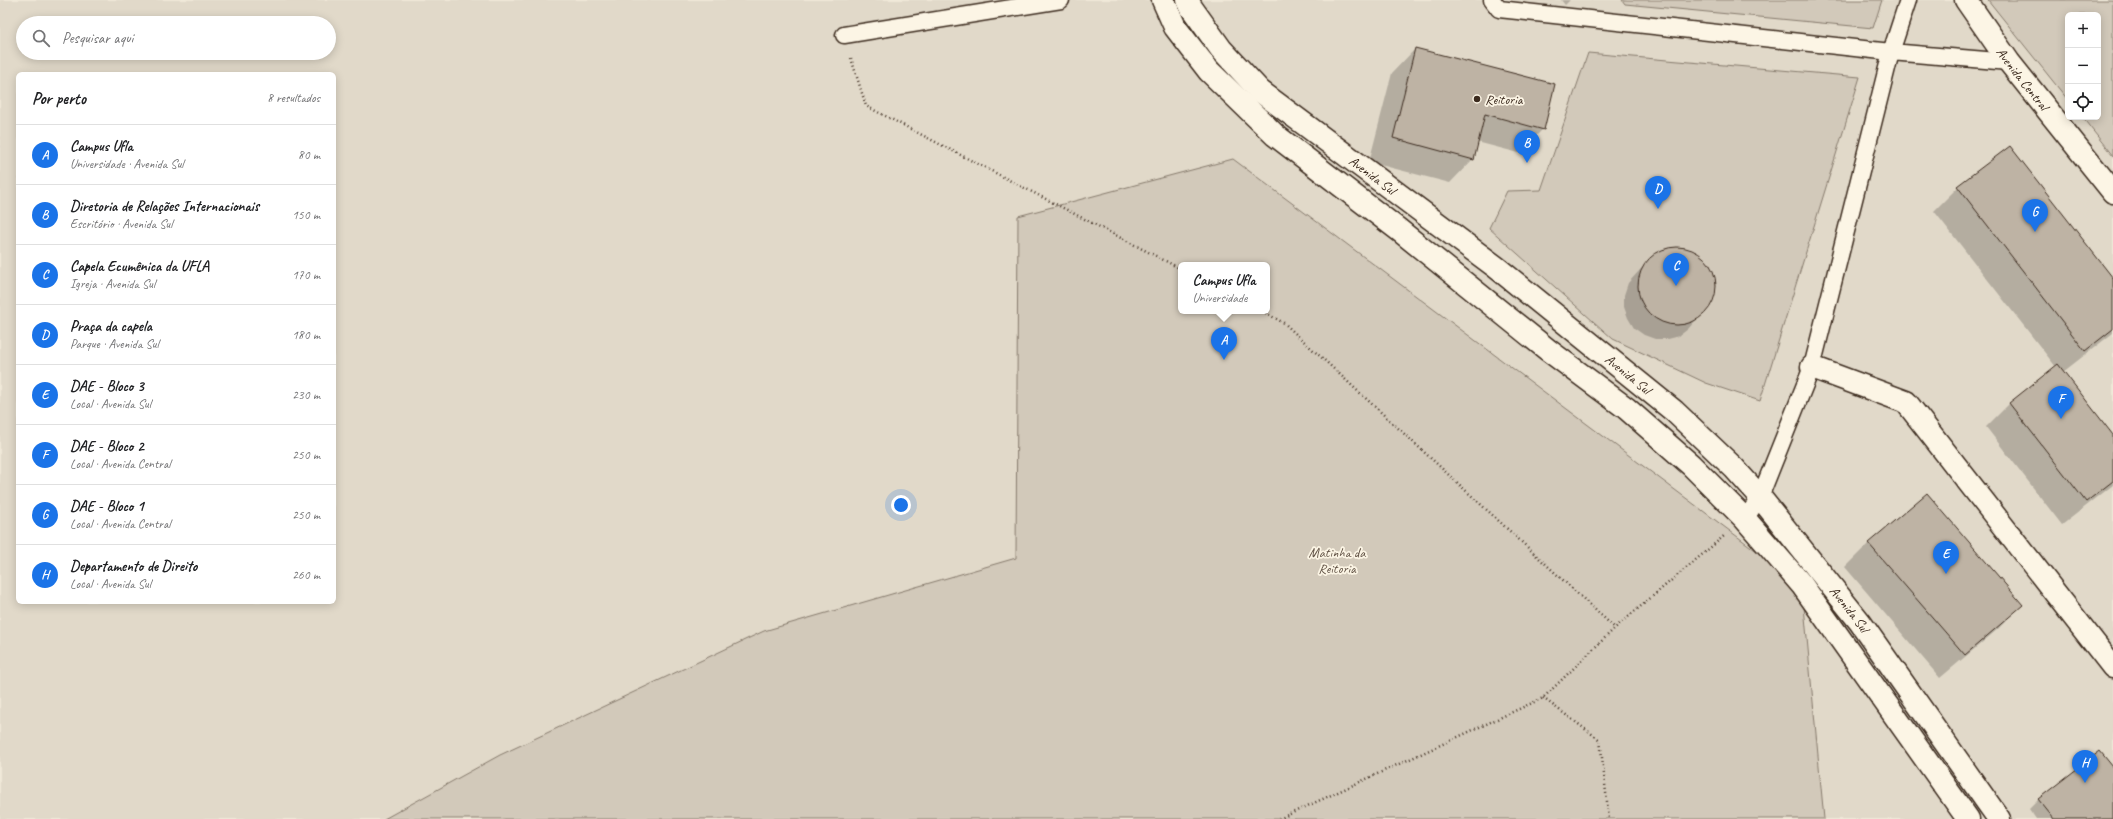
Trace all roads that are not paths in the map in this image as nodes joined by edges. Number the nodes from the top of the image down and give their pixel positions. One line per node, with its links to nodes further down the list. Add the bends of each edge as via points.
1 (1061, 0): 7 (lane)
2 (1163, 0): 13 (street, Avenida Sul, via 1176,27 1209,71 1275,135 1548,350 1626,408 1691,465)
3 (1188, 0): 12 (street, Avenida Sul, via 1221,49 1260,91 1502,272 1674,411 1734,468)
4 (1492, 0): 8 (lane, via 1499,9)
5 (1908, 0): 8 (lane)
6 (1966, 0): 9 (street, Avenida Central)
7 (844, 34)
8 (1891, 52): 9 (lane); 11 (lane)
9 (2009, 62): 10 (street, Avenida Central)
10 (2113, 192)
11 (1812, 367): 12 (lane); 14 (street, via 1906,402)
12 (1760, 497): 13 (lane); 16 (street, Avenida Sul, via 1860,622)
13 (1745, 519): 15 (street, Avenida Sul, via 1802,585)
14 (2113, 667)
15 (1968, 819)
16 (1999, 819)

